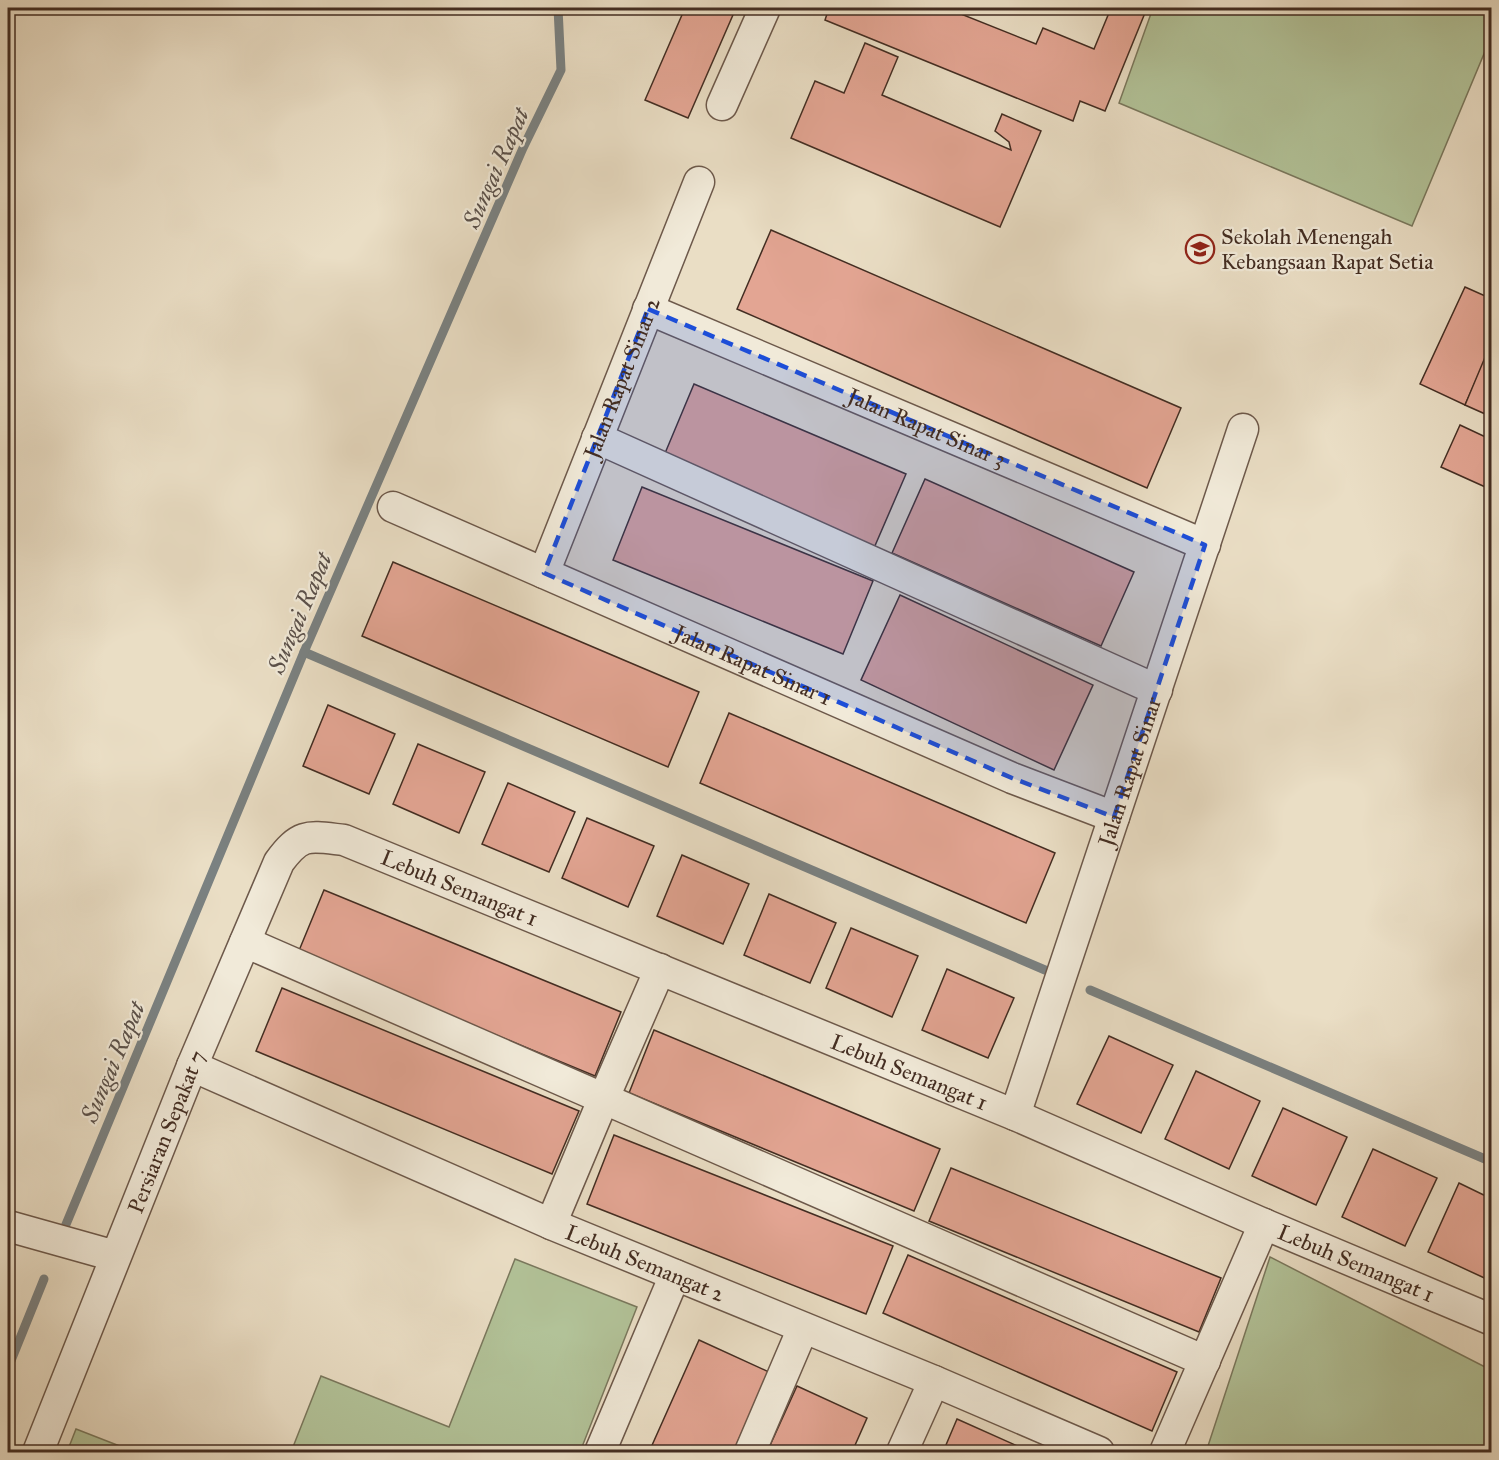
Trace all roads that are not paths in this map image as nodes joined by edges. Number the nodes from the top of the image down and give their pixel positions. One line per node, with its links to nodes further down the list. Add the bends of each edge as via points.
1 (765, 8): 2 (street)
2 (722, 105)
3 (699, 182): 4 (street, Jalan Rapat Sinar 2)
4 (648, 309): 6 (street, Jalan Rapat Sinar 2); 8 (street, Jalan Rapat Sinar 3)
5 (1243, 429): 8 (street, Jalan Rapat Sinar)
6 (597, 438): 9 (street, Jalan Rapat Sinar 2); 10 (street)
7 (393, 507): 9 (street, Jalan Rapat Sinar 1)
8 (1205, 545): 10 (street, Jalan Rapat Sinar)
9 (544, 573): 11 (street, Jalan Rapat Sinar 1, via 1012,778)
10 (1157, 690): 11 (street, Jalan Rapat Sinar)
11 (1114, 817): 17 (street, Jalan Rapat Sinar)
12 (320, 837): 13 (street, Persiaran Sepakat 7, via 293,843 279,862); 14 (street, Lebuh Semangat 1, via 344,840)
13 (245, 942): 15 (street, Persiaran Sepakat 7); 16 (street)
14 (660, 969): 16 (street); 17 (street, Lebuh Semangat 1)
15 (192, 1066): 18 (street, Lebuh Semangat 2); 21 (street, Persiaran Sepakat 7)
16 (603, 1100): 18 (street); 25 (street)
17 (1015, 1115): 19 (street, Lebuh Semangat 1)
18 (551, 1224): 22 (street, Lebuh Semangat 2)
19 (1264, 1224): 23 (street, Lebuh Semangat 1); 25 (street)
20 (8, 1226): 21 (street)
21 (115, 1256): 28 (street, Persiaran Sepakat 7)
22 (675, 1275): 24 (street, Lebuh Semangat 2); 29 (street)
23 (1491, 1320)
24 (803, 1328): 26 (street, Lebuh Semangat 2); 30 (street)
25 (1205, 1360): 33 (street)
26 (934, 1381): 27 (street, Lebuh Semangat 2); 31 (street)
27 (1048, 1442): 32 (street, Lebuh Semangat 2)
28 (38, 1452)
29 (600, 1452)
30 (750, 1452)
31 (902, 1452)
32 (1099, 1452)
33 (1165, 1452)

